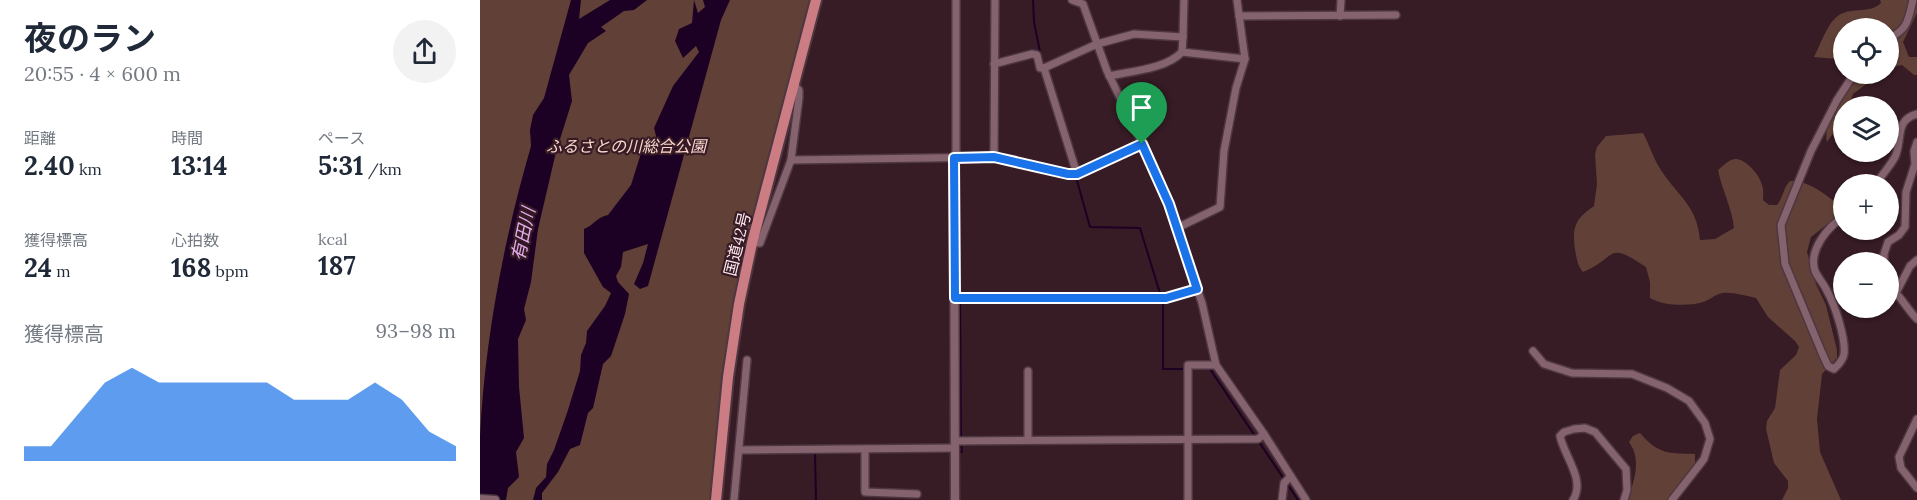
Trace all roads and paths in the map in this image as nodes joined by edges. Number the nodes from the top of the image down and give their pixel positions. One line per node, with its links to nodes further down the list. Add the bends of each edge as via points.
1 (816, 0): 22 (highway, 国道42号)
2 (956, 0): 27 (street)
3 (995, 0): 18 (street)
4 (1072, 0): 9 (street)
5 (1185, 0): 14 (street)
6 (1237, 0): 11 (street)
7 (1341, 0): 12 (street)
8 (1913, 0): 13 (street)
9 (1083, 2): 15 (street)
10 (1396, 15): 12 (street)
11 (1239, 16): 12 (street); 17 (street)
12 (1340, 16)
13 (1899, 34)
14 (1183, 37): 15 (street, via 1134,34); 16 (street)
15 (1097, 45): 19 (street); 20 (street)
16 (1182, 51): 17 (street); 20 (street, via 1176,58 1147,68)
17 (1245, 59): 32 (street, via 1224,151 1220,207)
18 (994, 64): 19 (street, via 1035,54 1040,68); 26 (street)
19 (1044, 68): 29 (street)
20 (1109, 76): 25 (street)
21 (1847, 84): 31 (street, via 1811,151 1781,225 1785,264 1828,366 1834,369 1844,352 1835,313 1815,270 1814,259 1823,236)
22 (794, 85): 28 (street, via 799,98); 33 (highway, 国道42号)
23 (1917, 114): 30 (street, via 1908,116 1903,123 1895,156)
24 (1917, 142): 34 (street, via 1906,192 1905,227 1887,242)
25 (1142, 144): 29 (street); 32 (street)
26 (994, 157): 27 (street); 29 (street)
27 (954, 158): 28 (street); 39 (street)
28 (791, 160): 33 (street, via 760,243)
29 (1077, 174)
30 (1883, 174)
31 (1833, 224)
32 (1177, 228): 37 (street)
33 (752, 243): 57 (highway, 国道42号, via 732,349)
34 (1884, 252)
35 (1917, 260): 36 (street)
36 (1899, 287)
37 (1197, 289): 39 (street, via 1166,298); 43 (street)
38 (1899, 295): 40 (street)
39 (955, 298): 49 (street)
40 (1917, 319)
41 (1533, 351): 65 (street, via 1544,364 1572,373 1632,374 1689,401 1705,423 1710,439 1704,459)
42 (747, 360): 51 (street)
43 (1216, 365): 46 (street); 47 (street, via 1188,365)
44 (1028, 371): 48 (street)
45 (1917, 419): 53 (street, via 1899,457 1901,468)
46 (1264, 434): 47 (street, via 1258,439); 52 (street)
47 (1187, 439): 48 (street); 60 (street)
48 (1028, 440): 49 (street)
49 (955, 445): 50 (street); 59 (street)
50 (865, 448): 51 (street); 54 (street, via 865,492)
51 (740, 450): 58 (street)
52 (1290, 477): 61 (street, via 1284,483); 62 (street)
53 (1917, 488)
54 (917, 494)
55 (480, 499): 56 (street)
56 (495, 500)
57 (716, 500)
58 (734, 500)
59 (955, 500)
60 (1188, 500)
61 (1282, 500)
62 (1306, 500)
63 (1573, 500): 64 (street, via 1577,490 1575,472 1560,436 1585,428 1595,432 1626,469)
64 (1624, 500)
65 (1672, 500)

